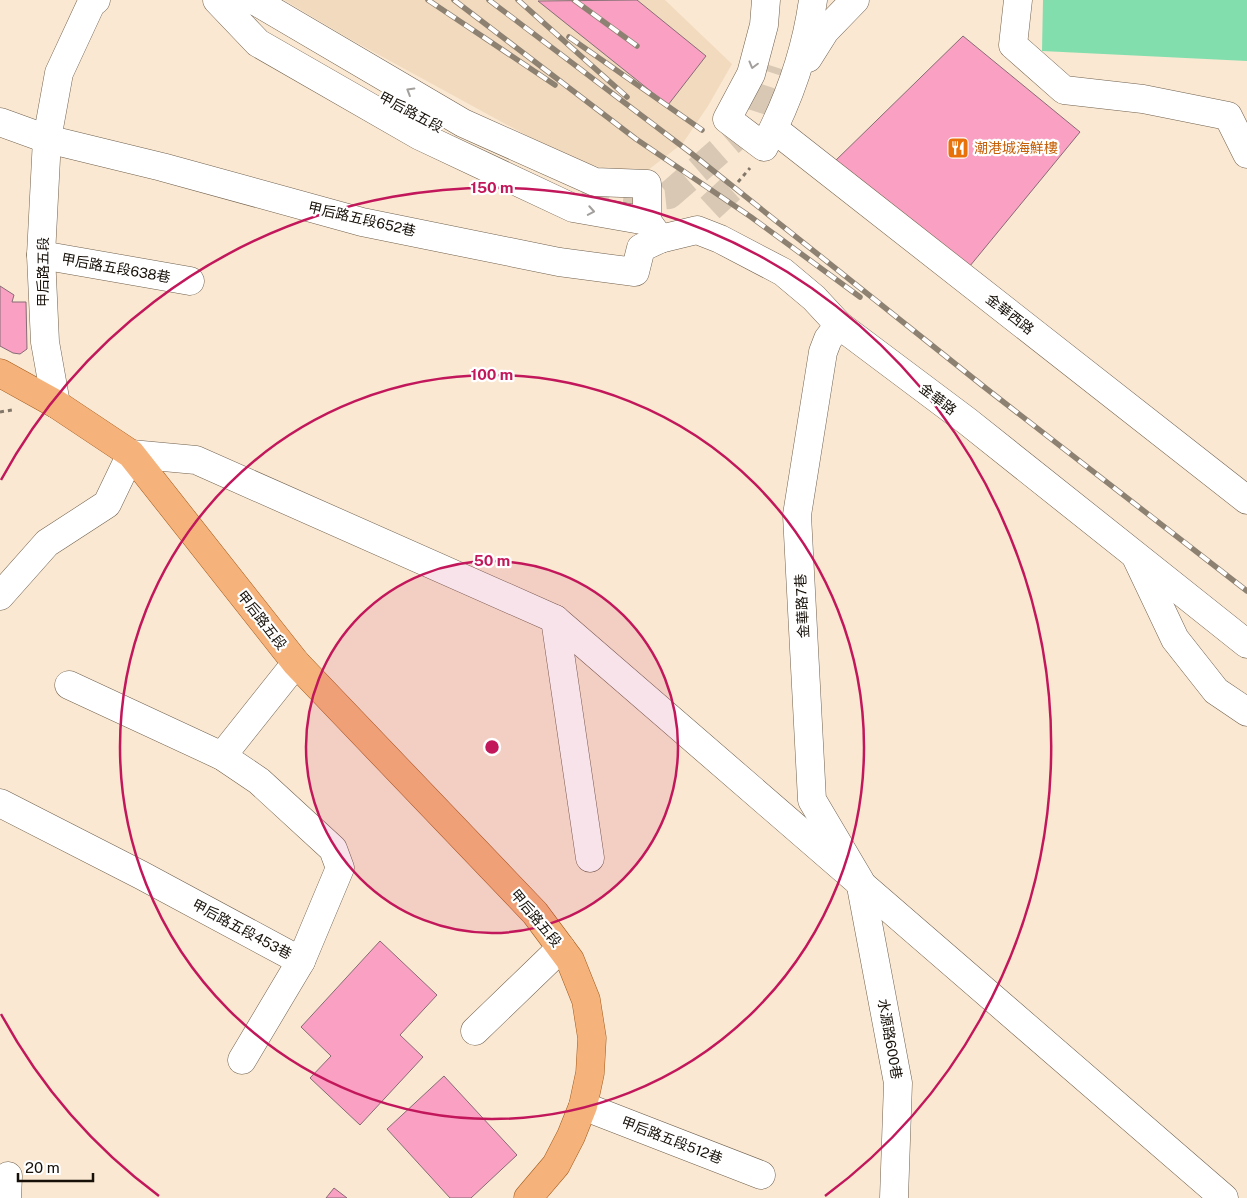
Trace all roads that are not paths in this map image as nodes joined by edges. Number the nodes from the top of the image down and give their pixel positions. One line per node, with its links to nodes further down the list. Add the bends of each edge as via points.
1 (216, 0): 17 (street, one-way to 17, via 258,43 420,136 573,208)
2 (225, 0): 16 (street, 甲后路五段, via 302,51 418,117 499,158)
3 (249, 0): 17 (street, one-way to 3, via 647,184 595,182 462,123)
4 (766, 0): 13 (street, one-way to 13, via 764,25 750,74 727,119 764,147)
5 (786, 0): 10 (street)
6 (813, 0): 11 (street, via 805,40)
7 (855, 0): 11 (street, via 825,31)
8 (1018, 0): 15 (street, via 1014,45 1064,90 1144,98 1228,116)
9 (91, 1): 14 (street, 甲后路五段, via 59,73)
10 (772, 66)
11 (789, 90): 13 (street)
12 (0, 122): 14 (street)
13 (774, 129): 24 (street, 金華西路)
14 (47, 139): 17 (street, 甲后路五段652巷, via 362,222 559,262 635,272 641,248); 18 (street, 甲后路五段)
15 (1247, 154)
16 (582, 191)
17 (654, 230): 20 (street, 金華路, via 697,230 720,239 783,272)
18 (41, 256): 19 (street, 甲后路五段638巷); 22 (street, 甲后路五段, via 45,342)
19 (190, 281)
20 (839, 325): 25 (street, 金華路, via 967,421); 35 (street, 金華路7巷, via 823,352 797,515 812,800)
21 (0, 373): 22 (main road)
22 (56, 404): 23 (main road, 甲后路五段)
23 (131, 454): 26 (street, via 107,504 47,543); 27 (street, via 196,460); 29 (main road, 甲后路五段)
24 (1247, 500)
25 (1134, 554): 28 (street, 金華路); 31 (street, via 1175,639 1216,691)
26 (0, 596)
27 (555, 619): 34 (street); 35 (street)
28 (1247, 644)
29 (296, 663): 32 (street); 36 (main road, 甲后路五段, via 535,912)
30 (69, 685): 32 (street, 甲后路五段453巷)
31 (1247, 712)
32 (222, 756): 37 (street, 甲后路五段453巷, via 259,781 333,849 340,868)
33 (0, 803): 37 (street, 甲后路五段453巷, via 141,874)
34 (590, 858)
35 (860, 881): 43 (street, 水源路600巷, via 898,1083); 44 (street)
36 (561, 948): 38 (street); 40 (main road, 甲后路五段, via 570,960 586,1000 592,1038 590,1073)
37 (301, 961): 39 (street)
38 (475, 1030)
39 (242, 1060)
40 (583, 1106): 41 (street, 甲后路五段512巷); 42 (main road, 甲后路五段, via 556,1165)
41 (761, 1175)
42 (528, 1198)
43 (894, 1198)
44 (1224, 1198)

